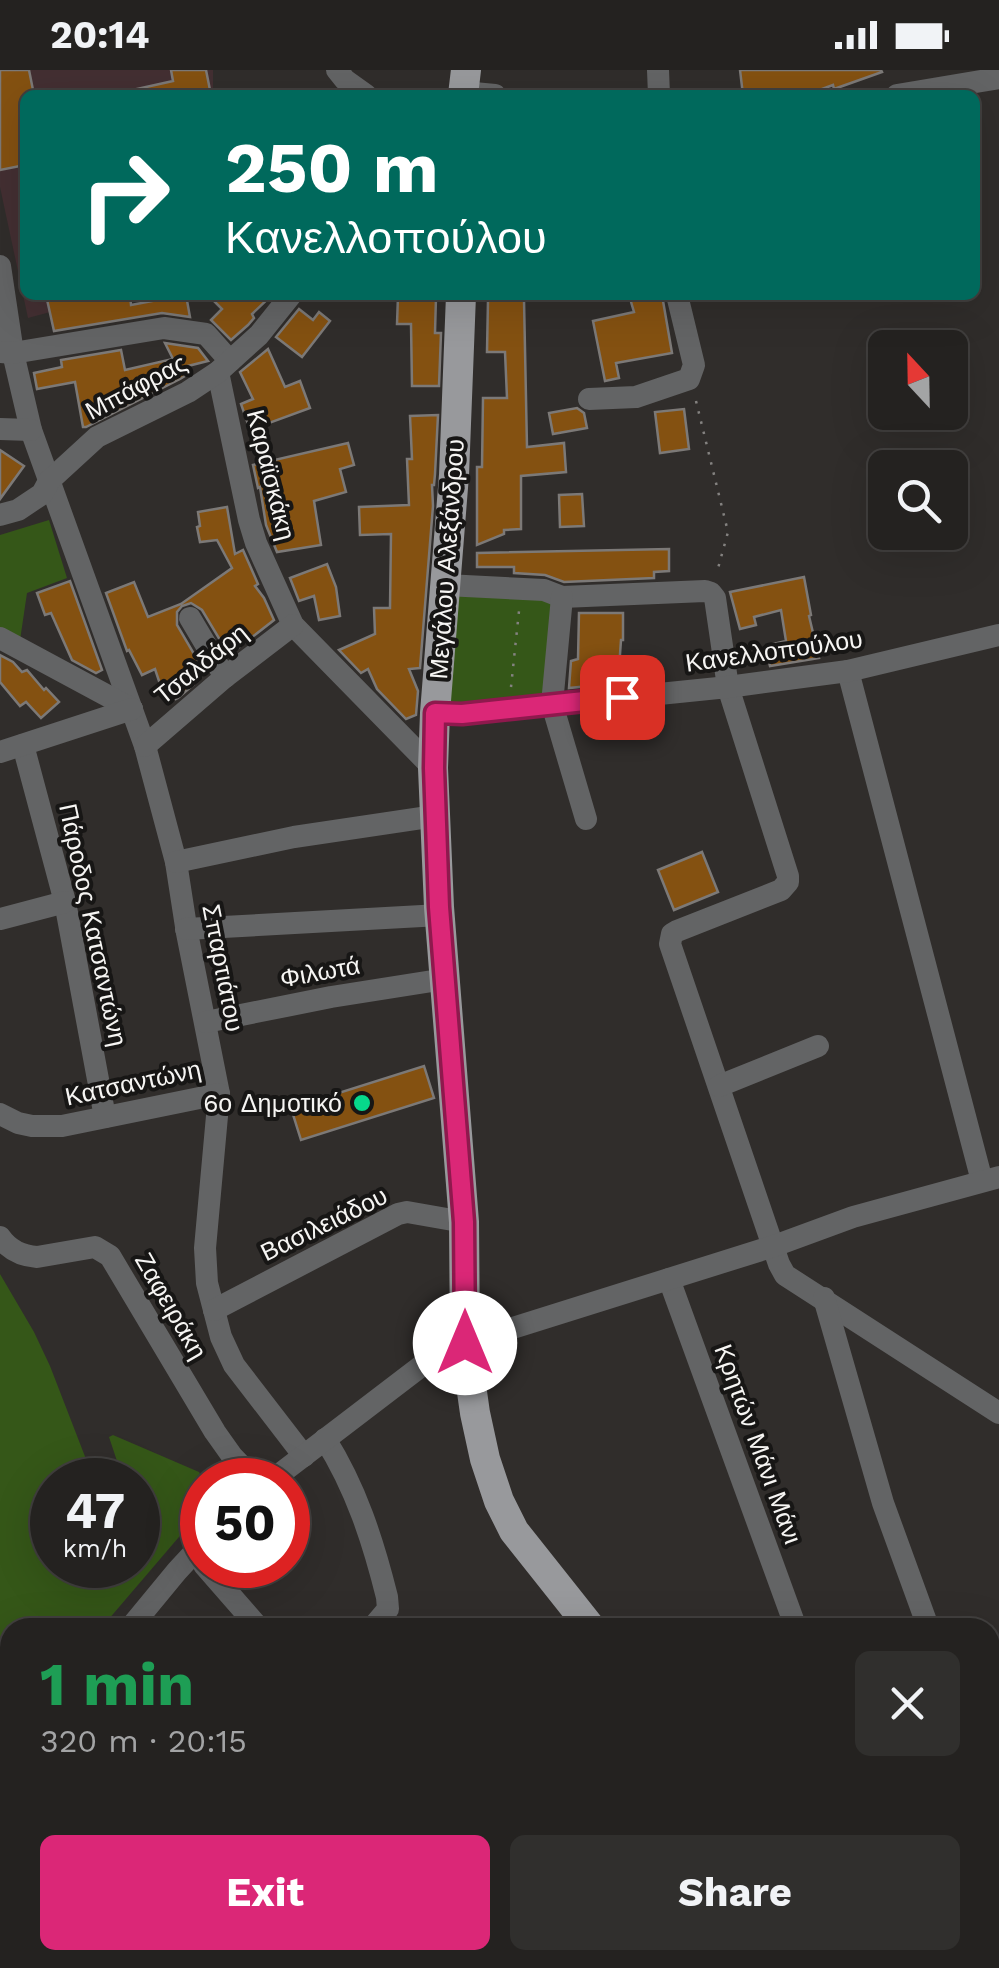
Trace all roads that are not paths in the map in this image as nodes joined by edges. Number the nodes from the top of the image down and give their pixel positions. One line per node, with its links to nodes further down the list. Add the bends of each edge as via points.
1 (337, 70): 3 (street)
2 (992, 75): 4 (street)
3 (359, 90)
4 (921, 90)
5 (1, 275): 9 (street, Σπαρτιάτου)
6 (287, 300): 10 (street, Μπάφρας)
7 (460, 300): 16 (main road, Μεγάλου Αλεξάνδρου)
8 (677, 300): 11 (street, via 692,358 689,379 645,395)
9 (6, 352): 10 (street, via 164,328 206,334); 13 (street, Σπαρτιάτου)
10 (224, 366): 14 (street, Μπάφρας, via 188,392 97,437); 19 (street, Καραϊσκάκη, via 249,520)
11 (589, 399)
12 (0, 429): 13 (street)
13 (31, 430): 14 (street, Σπαρτιάτου)
14 (49, 481): 15 (street, Μπάφρας, via 32,502); 26 (street, Σπαρτιάτου)
15 (0, 515)
16 (446, 585): 17 (street, via 544,590); 27 (main road, Μεγάλου Αλεξάνδρου)
17 (562, 597): 24 (street, via 711,593); 25 (street)
18 (190, 618): 23 (street)
19 (293, 625): 23 (street, Τσαλδάρη); 31 (street, Καραϊσκάκη)
20 (999, 635): 22 (street, Κανελλοπούλου)
21 (0, 638): 26 (street)
22 (848, 672): 24 (street, Κανελλοπούλου); 46 (street)
23 (225, 676): 29 (street, Τσαλδάρη)
24 (728, 687): 25 (street, Κανελλοπούλου); 42 (street, via 788,882 676,930 670,939)
25 (552, 704): 27 (street, Κανελλοπούλου); 33 (street)
26 (132, 709): 28 (street); 29 (street, Σπαρτιάτου)
27 (435, 713): 31 (main road, Μεγάλου Αλεξάνδρου)
28 (23, 745): 30 (street); 35 (street, Πάροδος Κατσαντώνη)
29 (145, 746): 34 (street, Σπαρτιάτου)
30 (0, 752)
31 (434, 768): 32 (main road, Μεγάλου Αλεξάνδρου)
32 (435, 816): 34 (street); 36 (main road, Μεγάλου Αλεξάνδρου)
33 (586, 819)
34 (176, 862): 38 (street, Σπαρτιάτου)
35 (65, 902): 37 (street); 45 (street, Πάροδος Κατσαντώνη)
36 (440, 916): 38 (street); 39 (main road, Μεγάλου Αλεξάνδρου)
37 (0, 919)
38 (186, 928): 40 (street, Σπαρτιάτου)
39 (446, 978): 40 (street, Φιλωτά); 47 (main road, Μεγάλου Αλεξάνδρου)
40 (206, 1022): 43 (street, Σπαρτιάτου)
41 (818, 1046): 42 (street)
42 (719, 1086): 49 (street)
43 (218, 1094): 45 (street, Κατσαντώνη); 52 (street, Σπαρτιάτου, via 205,1248)
44 (0, 1114): 45 (street, Κατσαντώνη, via 48,1128)
45 (105, 1118)
46 (990, 1179): 49 (street)
47 (464, 1222): 52 (street, Βασιλειάδου, via 398,1214); 53 (main road, Μεγάλου Αλεξάνδρου)
48 (0, 1237): 57 (street, Ζαφειράκη, via 29,1257 96,1247 110,1256)
49 (774, 1246): 50 (street); 51 (street, via 786,1275)
50 (669, 1279): 53 (street); 65 (street, Κρητών Μάνι Μάνι)
51 (824, 1298): 54 (street); 66 (street, via 882,1502)
52 (214, 1310): 56 (street, Σπαρτιάτου, via 234,1365)
53 (465, 1343): 55 (street, via 420,1367); 64 (main road, Μεγάλου Αλεξάνδρου, via 478,1428 499,1501 514,1532)
54 (999, 1413)
55 (325, 1440): 56 (street); 63 (street, via 366,1523 387,1596)
56 (304, 1456): 58 (street)
57 (234, 1458)
58 (301, 1458)
59 (180, 1577): 61 (street)
60 (226, 1588): 62 (street)
61 (140, 1618)
62 (250, 1618)
63 (380, 1618)
64 (582, 1618)
65 (792, 1618)
66 (925, 1618)

